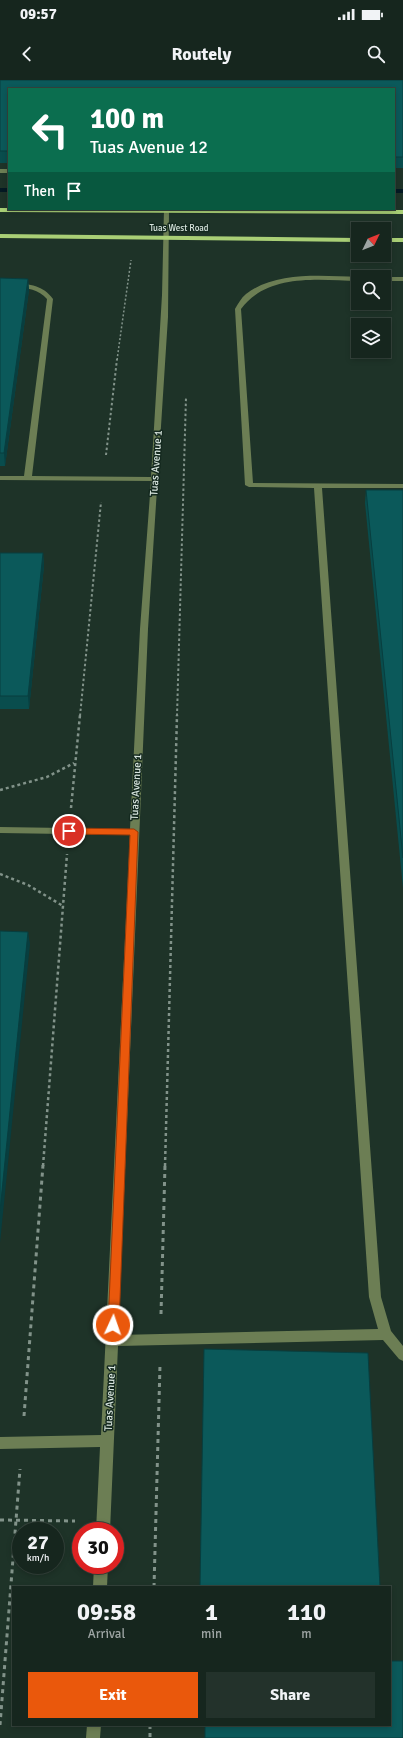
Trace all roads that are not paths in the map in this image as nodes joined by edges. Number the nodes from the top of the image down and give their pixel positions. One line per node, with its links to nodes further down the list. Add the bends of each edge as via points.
1 (0, 210): 2 (main road, Tuas West Road)
2 (166, 210): 3 (main road, Tuas West Road); 5 (street, Tuas Avenue 1)
3 (403, 212)
4 (0, 236): 5 (main road, Tuas West Road)
5 (167, 237): 6 (main road, Tuas West Road); 15 (street, Tuas Avenue 1)
6 (351, 240)
7 (391, 240): 8 (main road)
8 (403, 240)
9 (351, 279): 16 (street, via 284,280 255,291 242,300 238,309 248,485)
10 (391, 279): 11 (street)
11 (403, 279)
12 (0, 286): 14 (street, via 32,286 39,288 50,299)
13 (0, 478): 14 (street)
14 (28, 478): 15 (street)
15 (155, 479): 19 (street, Tuas Avenue 1, via 144,629)
16 (318, 485): 17 (street); 20 (street, via 375,1297)
17 (403, 486)
18 (0, 830): 19 (street)
19 (134, 832): 21 (street, Tuas Avenue 1)
20 (386, 1334): 21 (street); 22 (street)
21 (112, 1341): 23 (street, Tuas Avenue 1)
22 (403, 1355)
23 (108, 1441): 24 (street); 25 (street, Tuas Avenue 1)
24 (0, 1443)
25 (103, 1522)
26 (101, 1574): 27 (street)
27 (100, 1586)
28 (94, 1726): 29 (street)
29 (93, 1738)

